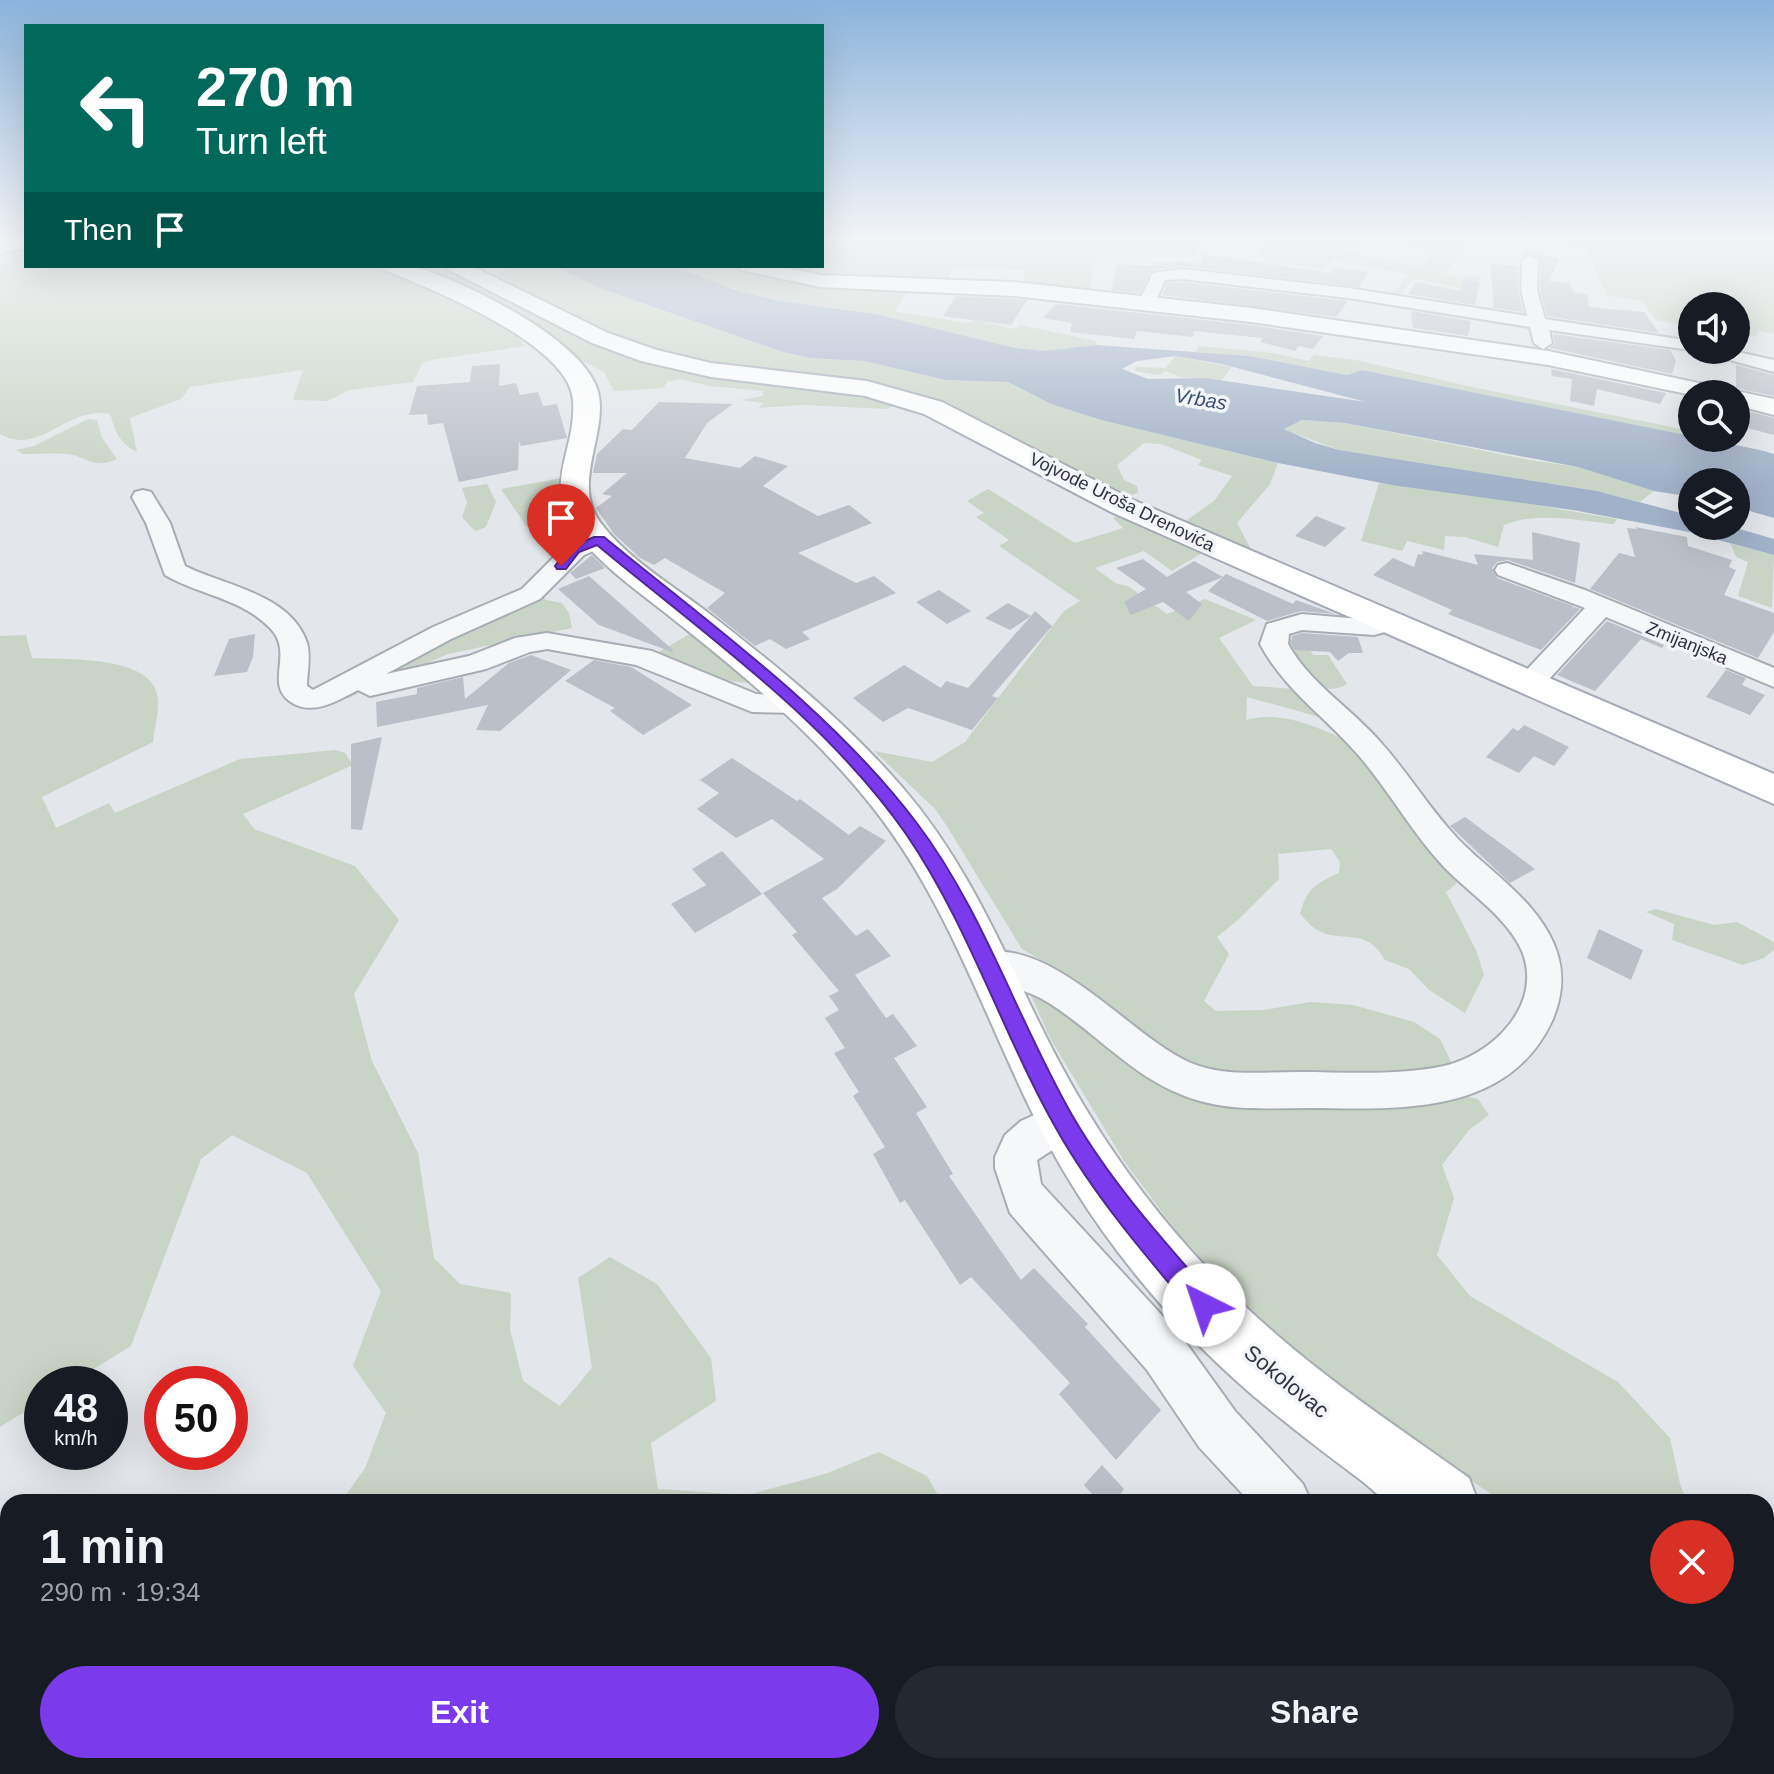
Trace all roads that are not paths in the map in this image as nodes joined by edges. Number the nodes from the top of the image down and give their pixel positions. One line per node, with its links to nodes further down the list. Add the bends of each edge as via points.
1 (507, 319): 17 (main road, Sokolovac, via 576,375 586,398 574,492 579,513)
2 (562, 319): 20 (main road, Vojvode Uroša Drenovića, via 650,356 711,370 867,389 925,405 1102,497)
3 (1271, 319): 8 (main road)
4 (1345, 319): 8 (street)
5 (1501, 319): 7 (street)
6 (1537, 319): 7 (street)
7 (1538, 325): 9 (street); 10 (street)
8 (1344, 328): 10 (main road)
9 (1678, 345)
10 (1548, 358): 13 (main road)
11 (1750, 360): 12 (street)
12 (1774, 366)
13 (1678, 385)
14 (1750, 401): 15 (main road)
15 (1774, 407)
16 (143, 497): 23 (street, via 174,570 269,613 292,640 293,691 310,700)
17 (599, 540): 23 (street, via 575,550 531,594 442,633); 24 (main road, Sokolovac)
18 (1507, 570): 19 (street, Zmijanjska)
19 (1601, 607): 21 (street, Zmijanjska); 22 (street)
20 (1387, 623): 22 (main road, Vojvode Uroša Drenovića); 26 (street, via 1289,623 1276,630 1274,644 1306,691 1363,740 1446,848 1535,941 1546,974 1544,990 1535,1016 1503,1058 1483,1071 1431,1085 1234,1090 1168,1071 1036,975)
21 (1774, 678)
22 (1529, 684): 25 (main road, Vojvode Uroša Drenovića)
23 (322, 697): 24 (street, via 476,663 547,641 642,657 752,703)
24 (796, 704): 26 (main road, Sokolovac, via 910,826 945,878)
25 (1774, 790)
26 (989, 966): 27 (main road, Sokolovac)
27 (1063, 1121): 28 (street, via 1028,1139 1019,1152 1013,1168 1025,1198 1164,1353 1217,1429); 29 (main road, Sokolovac, via 1132,1221 1245,1348)
28 (1278, 1494)
29 (1434, 1494)

